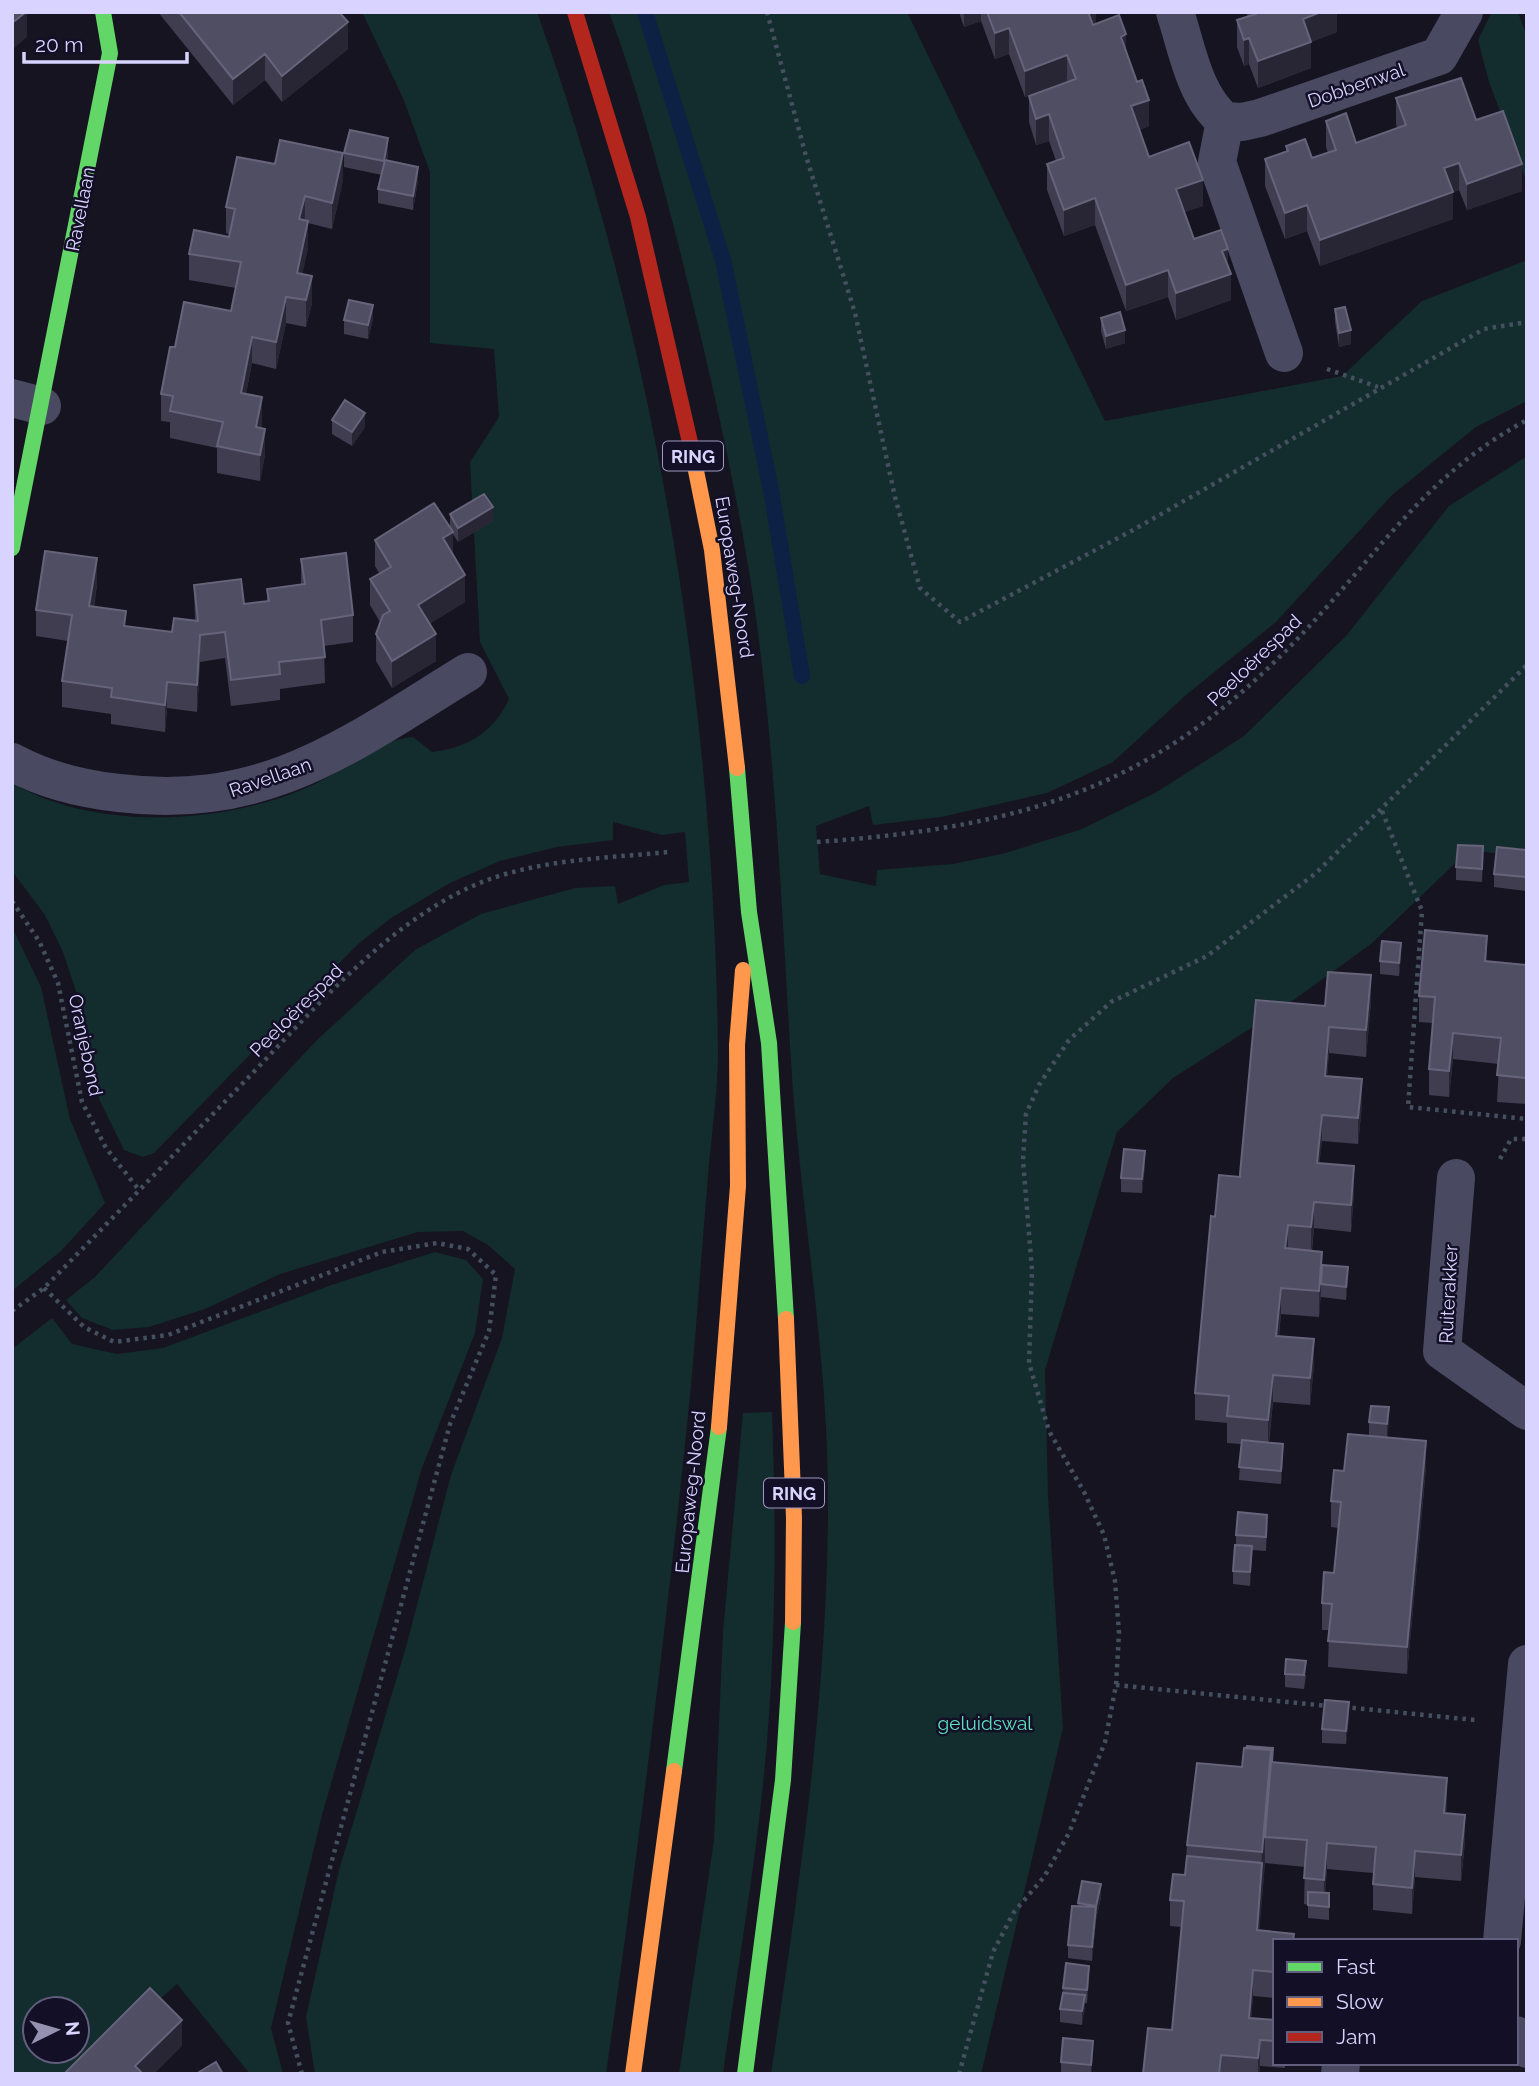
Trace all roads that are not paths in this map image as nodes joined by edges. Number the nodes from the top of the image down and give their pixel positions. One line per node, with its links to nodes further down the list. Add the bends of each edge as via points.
1 (103, 12): 7 (main road, Ravellaan, via 110,53)
2 (575, 12): 11 (main road, Europaweg-Noord / RING, via 638,217 712,550)
3 (1175, 12): 5 (street, via 1202,93 1212,111)
4 (1464, 12): 5 (street, Dobbenwal, via 1438,56 1260,118)
5 (1225, 121): 6 (street, via 1217,162)
6 (1284, 353)
7 (27, 402): 8 (main road, Ravellaan)
8 (12, 548)
9 (468, 672): 10 (street, Ravellaan, via 342,749 284,776 216,795 142,796 81,789)
10 (12, 762)
11 (749, 912): 16 (main road, Europaweg-Noord / RING, via 737,1045 738,1186 715,1472); 17 (main road, Europaweg-Noord / RING, via 769,1043 794,1518 793,1646 783,1780)
12 (1456, 1178): 13 (street, Ruiterakker, via 1442,1350)
13 (1527, 1411)
14 (1527, 1664): 15 (street)
15 (1502, 1939)
16 (633, 2074)
17 (745, 2074)

